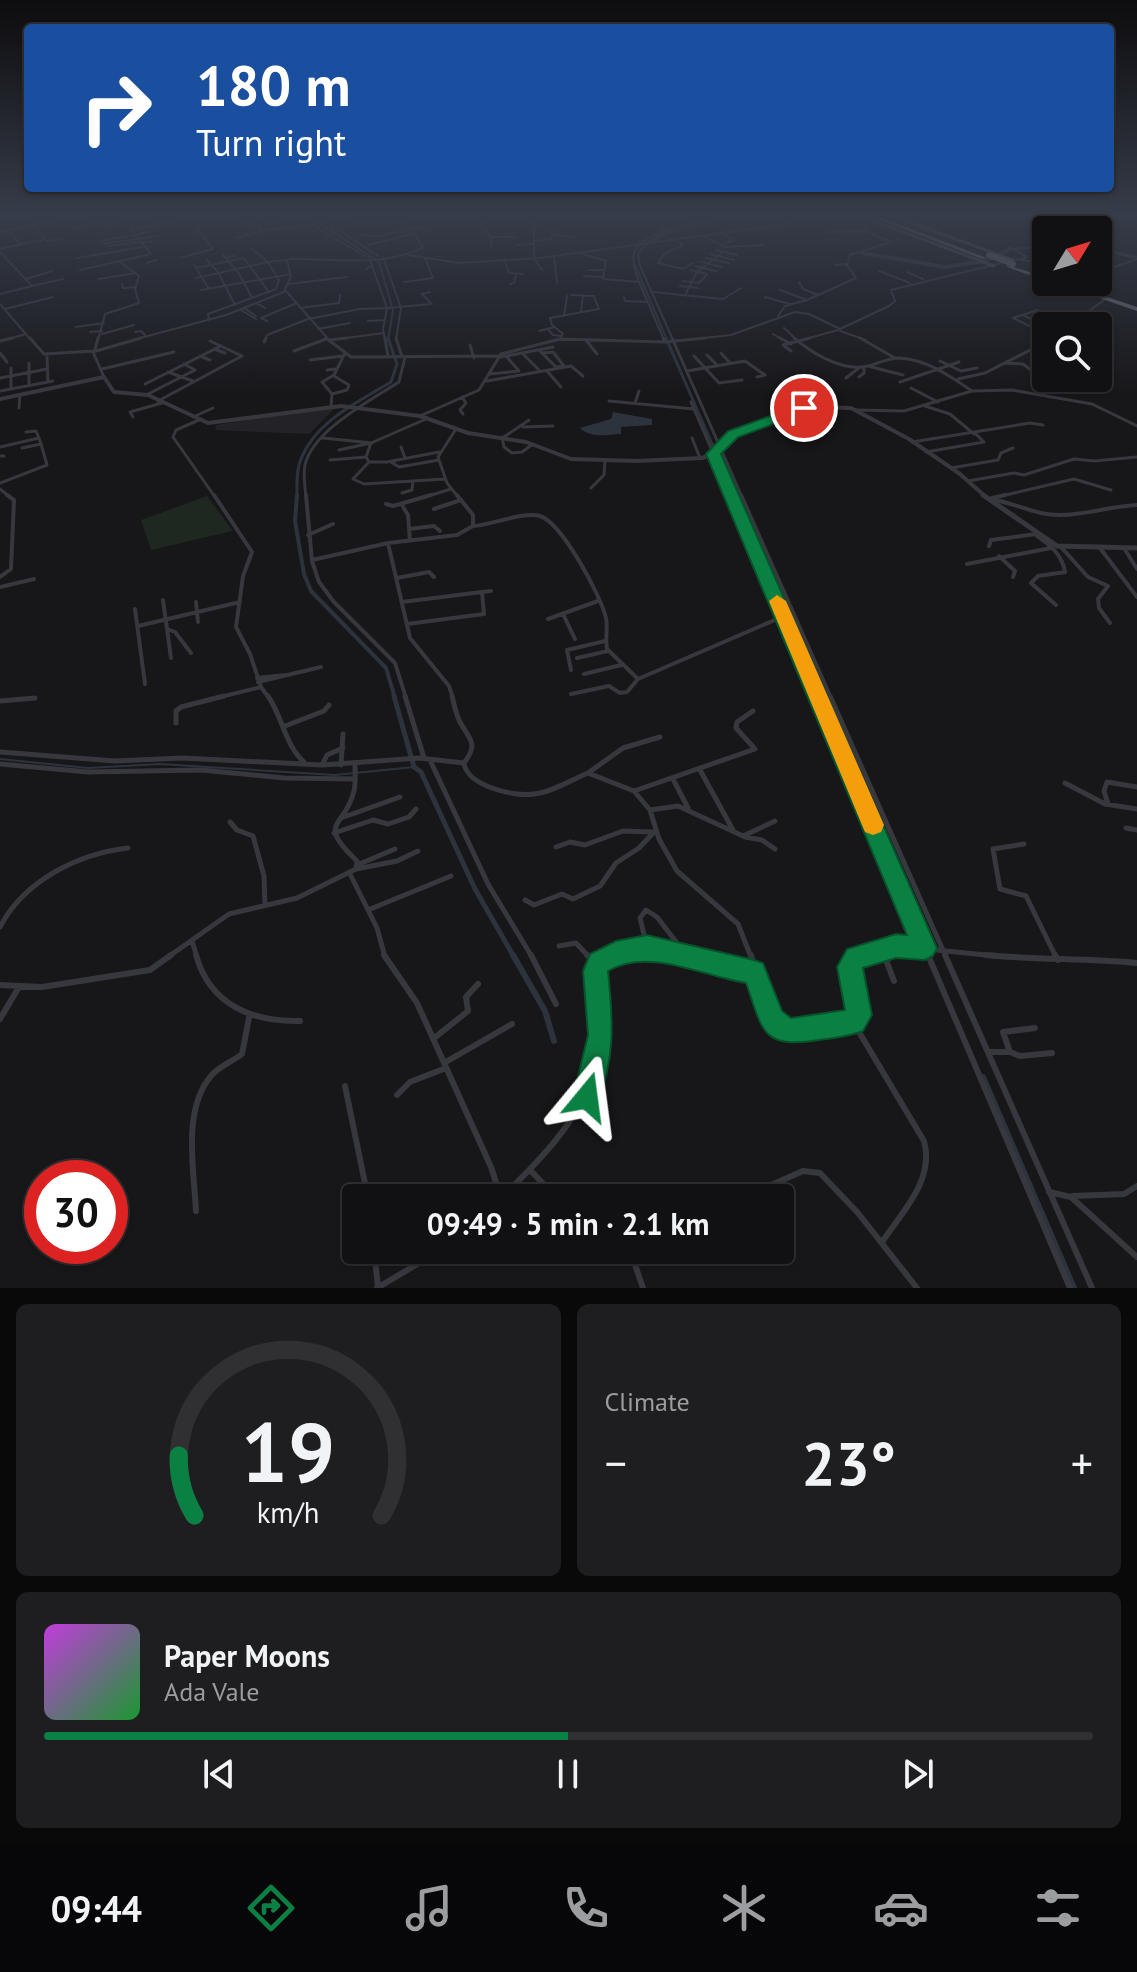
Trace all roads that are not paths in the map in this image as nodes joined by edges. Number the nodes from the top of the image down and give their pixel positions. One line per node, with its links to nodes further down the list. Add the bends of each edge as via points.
1 (23, 276): 29 (street)
2 (35, 276): 29 (street)
3 (117, 276): 31 (street)
4 (139, 276): 48 (street)
5 (203, 276): 28 (street); 52 (street)
6 (221, 276): 46 (street)
7 (240, 276): 39 (street)
8 (258, 276): 32 (street)
9 (277, 276): 32 (street); 58 (street, via 278,287)
10 (291, 276): 42 (street)
11 (377, 276): 84 (street)
12 (388, 276): 85 (street)
13 (432, 276): 35 (street)
14 (516, 276): 43 (street)
15 (556, 276): 40 (street)
16 (586, 276): 26 (street)
17 (637, 276): 36 (street)
18 (645, 276): 60 (street)
19 (686, 276): 27 (street)
20 (705, 276): 37 (street, via 699,283)
21 (855, 276): 66 (street)
22 (892, 276): 44 (street)
23 (916, 276): 33 (street)
24 (944, 276): 33 (street)
25 (347, 277): 42 (street)
26 (602, 277): 36 (street)
27 (693, 277): 37 (street)
28 (196, 278)
29 (26, 279): 45 (street)
30 (63, 279): 45 (street)
31 (99, 279)
32 (261, 280): 39 (street); 58 (street)
33 (925, 280): 44 (street)
34 (683, 281): 37 (street)
35 (404, 282)
36 (639, 282): 75 (street)
37 (691, 282): 49 (street)
38 (799, 282): 66 (street)
39 (244, 283): 46 (street); 73 (street)
40 (557, 283)
41 (122, 284): 48 (street)
42 (289, 284): 57 (street)
43 (510, 284)
44 (912, 284): 112 (street, via 891,290 895,301 884,309)
45 (32, 286): 62 (street)
46 (225, 286): 52 (street); 80 (street)
47 (680, 286): 49 (street)
48 (136, 287): 63 (street)
49 (689, 287): 50 (street); 61 (street)
50 (698, 288)
51 (741, 288): 61 (street, via 726,298)
52 (209, 289): 54 (street)
53 (588, 289): 65 (street)
54 (201, 290)
55 (780, 290): 74 (street)
56 (146, 291): 63 (street)
57 (286, 291): 76 (street); 78 (street)
58 (269, 292): 73 (street)
59 (430, 292): 85 (street, via 422,294 432,304)
60 (651, 292): 61 (street); 128 (street)
61 (686, 293)
62 (0, 294)
63 (137, 295): 102 (street, via 138,305 105,313)
64 (340, 295): 83 (street, via 339,303)
65 (585, 295): 91 (street); 91 (street, via 595,296 599,309); 93 (street, via 569,295)
66 (818, 295): 74 (street)
67 (1101, 296): 81 (highway)
68 (1105, 296): 90 (street)
69 (1106, 296): 81 (highway)
70 (53, 297): 86 (street)
71 (624, 297): 75 (street)
72 (765, 297): 79 (street)
73 (252, 299): 78 (street); 80 (street)
74 (807, 300): 79 (street)
75 (648, 302): 130 (street)
76 (297, 303): 83 (street); 88 (street); 100 (street, via 261,318)
77 (0, 304): 86 (street)
78 (256, 304): 82 (street); 87 (street)
79 (791, 304): 94 (street)
80 (236, 306): 96 (street, via 208,314)
81 (1137, 307)
82 (265, 308)
83 (300, 308): 97 (street)
84 (388, 308): 85 (street); 97 (street); 99 (street)
85 (400, 308): 157 (street, via 396,340)
86 (4, 309): 118 (street)
87 (242, 309): 95 (street); 96 (street)
88 (276, 311)
89 (1032, 312): 92 (street)
90 (1089, 312)
91 (582, 313): 93 (street)
92 (1023, 315): 98 (street); 107 (street, via 1013,318)
93 (564, 316): 106 (street, via 549,319)
94 (778, 316): 111 (street); 112 (street, via 806,313)
95 (256, 317)
96 (209, 319): 121 (street)
97 (308, 319): 109 (street); 129 (street, via 267,335)
98 (1032, 319)
99 (385, 320): 101 (street); 117 (street)
100 (267, 321)
101 (368, 321)
102 (104, 323): 105 (street); 115 (street)
103 (350, 323): 109 (street)
104 (134, 325): 115 (street)
105 (76, 327)
106 (555, 327): 113 (street); 122 (street)
107 (1032, 327)
108 (784, 328): 131 (street)
109 (318, 329): 123 (street)
110 (548, 329): 122 (street)
111 (747, 329): 119 (street); 128 (street)
112 (839, 329): 131 (street); 159 (street)
113 (539, 331)
114 (90, 332): 115 (street)
115 (102, 332): 140 (street)
116 (135, 332): 121 (street)
117 (384, 333): 123 (street); 156 (street)
118 (26, 334): 125 (street); 140 (street, via 45,355)
119 (757, 334)
120 (773, 334): 132 (street)
121 (146, 336): 140 (street)
122 (561, 338): 124 (street); 138 (street)
123 (328, 339): 141 (street); 150 (street)
124 (586, 340): 127 (street); 149 (street)
125 (0, 341)
126 (210, 341): 219 (street, via 242,356)
127 (649, 341): 130 (street); 136 (street)
128 (673, 341): 130 (street); 184 (street)
129 (264, 342)
130 (665, 342)
131 (801, 343): 132 (street); 172 (street, via 840,362)
132 (791, 344): 142 (street, via 783,345)
133 (470, 345): 160 (street)
134 (221, 346): 137 (street)
135 (553, 347): 144 (street)
136 (650, 348)
137 (214, 349): 146 (street); 152 (street)
138 (518, 349): 147 (street); 158 (street)
139 (1032, 349): 169 (street)
140 (95, 350): 177 (street)
141 (294, 351)
142 (791, 351)
143 (174, 352): 177 (street)
144 (541, 352): 144 (street, via 553,352 564,366 556,367); 147 (street)
145 (0, 353): 164 (street)
146 (225, 353)
147 (522, 353): 153 (street); 180 (street)
148 (721, 353): 168 (street)
149 (597, 354)
150 (344, 355): 156 (street); 162 (street); 178 (street)
151 (707, 355): 171 (street)
152 (200, 356): 161 (street); 167 (street)
153 (506, 356): 158 (street); 187 (street, via 519,371)
154 (694, 356): 174 (street)
155 (47, 357): 176 (street)
156 (390, 357): 157 (street)
157 (402, 357): 160 (street); 228 (street, via 399,382)
158 (498, 357): 160 (street); 187 (street)
159 (895, 358): 172 (street); 181 (street)
160 (475, 359)
161 (210, 360)
162 (310, 360)
163 (940, 361): 170 (street)
164 (7, 362)
165 (959, 362): 170 (street)
166 (29, 363): 186 (street)
167 (183, 363): 185 (street); 193 (street, via 196,369)
168 (731, 363): 171 (street); 194 (street, via 747,361 765,375)
169 (1005, 363): 182 (street); 198 (street)
170 (948, 365): 175 (street, via 963,371); 181 (street)
171 (717, 366): 174 (street)
172 (864, 366): 188 (street); 195 (street); 197 (street)
173 (11, 368): 189 (street)
174 (705, 368): 184 (street); 199 (street, via 719,383)
175 (977, 368)
176 (47, 369): 186 (street); 205 (street, via 50,381)
177 (102, 369): 192 (street)
178 (336, 369): 179 (street); 190 (street)
179 (327, 370)
180 (539, 370)
181 (937, 370): 198 (street); 203 (street)
182 (1032, 370)
183 (547, 371): 191 (street, via 571,366); 202 (street); 206 (street)
184 (687, 371): 236 (street)
185 (168, 372): 193 (street); 204 (street)
186 (29, 373): 189 (street); 205 (street)
187 (489, 374): 202 (street)
188 (903, 375)
189 (11, 376): 196 (street); 208 (street)
190 (334, 376): 213 (street, via 322,382); 213 (street, via 349,385)
191 (583, 376)
192 (104, 377): 214 (street, via 117,393); 216 (street, via 19,401)
193 (181, 377): 201 (street); 214 (street)
194 (757, 377)
195 (859, 377)
196 (0, 378)
197 (846, 378)
198 (956, 379): 212 (street)
199 (742, 380)
200 (796, 380): 231 (street, via 789,387)
201 (193, 381)
202 (486, 381): 215 (street)
203 (900, 382)
204 (145, 384)
205 (29, 385): 208 (street)
206 (561, 387)
207 (911, 388): 222 (street)
208 (11, 389): 209 (street)
209 (0, 391)
210 (624, 391): 218 (street)
211 (639, 391): 220 (street)
212 (972, 391): 222 (street); 248 (street, via 1012,390 1092,404)
213 (332, 394): 224 (street)
214 (146, 395): 219 (street)
215 (462, 397): 235 (street); 239 (street)
216 (0, 399)
217 (616, 401): 218 (street)
218 (621, 401): 220 (street)
219 (160, 402): 240 (street, via 130,412); 241 (street)
220 (633, 402): 223 (street); 229 (street)
221 (691, 402): 230 (street)
222 (938, 402): 226 (street)
223 (645, 404): 225 (street); 233 (street)
224 (331, 406): 228 (street); 244 (street, via 213,423)
225 (660, 406): 230 (street); 234 (street)
226 (925, 406): 232 (street); 252 (street, via 950,414)
227 (213, 408): 241 (street)
228 (355, 408): 239 (street); 256 (street)
229 (629, 409)
230 (694, 409): 237 (street)
231 (802, 409): 232 (street); 238 (street); 243 (street)
232 (856, 410): 258 (street)
233 (643, 413)
234 (658, 413)
235 (463, 414)
236 (705, 414): 237 (street); 267 (street)
237 (696, 415): 267 (street)
238 (782, 415): 243 (street, via 796,424); 267 (street, via 733,434)
239 (420, 416): 242 (street)
240 (133, 417)
241 (192, 417): 244 (street)
242 (428, 418): 250 (street); 259 (street)
243 (812, 419): 253 (street, via 823,429)
244 (199, 420): 326 (street, via 176,430 173,437 252,552)
245 (529, 420): 249 (street)
246 (1043, 425): 252 (street)
247 (553, 426): 249 (street)
248 (1137, 426)
249 (522, 427): 254 (street)
250 (456, 429): 254 (street); 268 (street)
251 (26, 432): 255 (street, via 36,431)
252 (975, 433): 258 (street); 269 (street, via 984,442)
253 (822, 436)
254 (503, 437): 261 (street); 261 (street, via 505,449 516,454)
255 (39, 438): 260 (street); 262 (street)
256 (323, 438): 259 (street); 300 (street, via 305,465)
257 (692, 438): 273 (street)
258 (912, 442): 269 (street)
259 (372, 443): 266 (street); 270 (street)
260 (41, 444): 264 (street); 283 (street, via 46,466)
261 (533, 444): 276 (street, via 564,457)
262 (0, 447)
263 (401, 447): 272 (street)
264 (22, 448)
265 (1013, 448): 279 (street, via 999,459)
266 (339, 450)
267 (716, 451): 273 (street); 332 (street); 410 (street)
268 (439, 452): 272 (street); 275 (street)
269 (926, 452): 279 (street)
270 (366, 457): 274 (street); 277 (street)
271 (1137, 457): 282 (street, via 1074,459 1024,475)
272 (405, 458): 278 (street)
273 (700, 458): 276 (street)
274 (330, 460)
275 (439, 460): 278 (street, via 399,467); 280 (street)
276 (605, 461): 284 (street, via 604,475)
277 (369, 462): 278 (street); 281 (street, via 353,476 355,482)
278 (391, 462)
279 (951, 468): 282 (street)
280 (445, 479): 281 (street); 285 (street)
281 (413, 481): 288 (street, via 412,490)
282 (968, 481): 289 (street)
283 (0, 483)
284 (591, 488)
285 (451, 489): 290 (street); 291 (street)
286 (1111, 490): 289 (street, via 1072,479)
287 (1, 491): 312 (street, via 14,500)
288 (402, 493)
289 (988, 499): 293 (street, via 1042,513); 299 (street)
290 (461, 500): 294 (street); 296 (street, via 475,518)
291 (386, 504)
292 (402, 505): 297 (street)
293 (1137, 505)
294 (434, 509)
295 (333, 524): 300 (street)
296 (473, 526): 301 (street, via 457,535); 324 (street, via 542,516 561,537)
297 (409, 529): 298 (street, via 433,525); 301 (street)
298 (440, 531)
299 (1037, 534): 303 (street, via 991,540); 304 (street)
300 (308, 535): 309 (street)
301 (411, 541): 302 (street)
302 (388, 543): 309 (street); 316 (street)
303 (989, 546)
304 (1057, 547): 305 (street); 308 (street); 328 (street, via 1065,572 1038,576 1031,583); 336 (street, via 1088,577 1108,586 1098,603)
305 (1100, 548): 306 (street); 322 (street)
306 (1124, 548): 307 (street); 311 (street)
307 (1137, 548)
308 (999, 556): 310 (street); 315 (street, via 1015,571)
309 (312, 561): 364 (street, via 334,602 395,663)
310 (967, 564)
311 (1137, 569)
312 (7, 574): 313 (street); 318 (street)
313 (0, 577)
314 (434, 577): 316 (street, via 429,572)
315 (1013, 577)
316 (397, 578): 327 (street)
317 (34, 579): 318 (street)
318 (7, 586): 319 (street)
319 (0, 587)
320 (491, 591): 321 (street)
321 (482, 592): 327 (street); 337 (street, via 484,614)
322 (1137, 597)
323 (163, 600): 334 (street)
324 (598, 601): 331 (street); 341 (street, via 606,618)
325 (196, 602): 330 (street)
326 (240, 602): 330 (street); 351 (street, via 236,627)
327 (402, 602): 337 (street)
328 (1056, 605)
329 (135, 609): 338 (street)
330 (197, 612): 334 (street); 335 (street)
331 (563, 614): 333 (street); 340 (street)
332 (784, 616): 350 (street); 408 (street)
333 (548, 619)
334 (166, 620): 338 (street); 339 (street)
335 (198, 622)
336 (1110, 623)
337 (407, 624): 366 (street, via 414,644 449,686 459,721 471,737 472,752)
338 (138, 626): 352 (street)
339 (167, 629): 343 (street); 344 (street)
340 (575, 639)
341 (605, 641): 342 (street); 348 (street, via 567,650)
342 (608, 651): 345 (street); 346 (street)
343 (191, 653)
344 (171, 658)
345 (577, 658)
346 (621, 665): 349 (street); 350 (street)
347 (321, 667): 351 (street)
348 (571, 670)
349 (584, 674)
350 (638, 679): 353 (street, via 620,696 609,686)
351 (259, 683): 358 (street, via 181,707); 359 (street)
352 (145, 684)
353 (571, 694)
354 (35, 698): 355 (street)
355 (0, 701)
356 (329, 705): 359 (street)
357 (753, 711): 371 (street, via 736,728 755,749)
358 (176, 723)
359 (285, 726): 365 (street, via 292,751)
360 (343, 734): 362 (street)
361 (660, 737): 372 (street, via 623,748)
362 (343, 748): 368 (street, via 327,755); 369 (street)
363 (0, 752): 365 (street, via 115,761)
364 (424, 758): 366 (street); 370 (street); 420 (street)
365 (306, 763): 368 (street)
366 (464, 763): 372 (street, via 474,781 524,795)
367 (0, 764): 373 (street, via 88,772 201,770)
368 (322, 765): 369 (street)
369 (341, 765): 370 (street)
370 (355, 766): 373 (street)
371 (700, 770): 374 (street); 390 (street)
372 (588, 773): 377 (street)
373 (355, 778): 384 (street, via 353,796)
374 (673, 779): 377 (street); 383 (street)
375 (1065, 783): 379 (street)
376 (1137, 787): 379 (street, via 1107,782)
377 (634, 791): 382 (street)
378 (400, 797): 384 (street)
379 (1108, 804): 381 (street)
380 (416, 809): 391 (street, via 388,824 373,820)
381 (1137, 809)
382 (650, 810): 383 (street); 389 (street)
383 (689, 810): 390 (street)
384 (339, 819): 391 (street)
385 (775, 821): 392 (street)
386 (230, 822): 402 (street, via 253,836)
387 (1126, 828): 388 (street)
388 (1137, 830)
389 (654, 831): 394 (street, via 623,831 585,845); 401 (street, via 588,894 573,899 562,894 534,905); 415 (street, via 677,871 744,933)
390 (734, 832): 392 (street)
391 (334, 833): 399 (street, via 356,857)
392 (743, 836): 397 (street)
393 (1024, 844): 412 (street, via 993,849 998,885 1004,892 1026,896)
394 (556, 847)
395 (128, 848): 404 (street, via 34,884)
396 (395, 849): 399 (street)
397 (775, 849)
398 (418, 851): 399 (street)
399 (354, 869): 402 (street, via 297,898); 403 (street)
400 (451, 876): 403 (street)
401 (525, 900)
402 (265, 905): 405 (street, via 229,914)
403 (368, 910): 427 (street, via 384,956 417,1003)
404 (0, 927)
405 (192, 941): 419 (street, via 144,972); 421 (street, via 202,976)
406 (559, 946): 414 (street, via 576,943)
407 (647, 947): 411 (street); 411 (street, via 640,918 646,910); 414 (street, via 625,949)
408 (925, 948): 409 (street); 410 (street); 452 (street)
409 (882, 949): 416 (street); 424 (street, via 851,962 859,1007)
410 (943, 951): 412 (street); 428 (street)
411 (688, 958): 415 (street)
412 (1058, 960): 413 (street)
413 (1137, 963)
414 (597, 966): 434 (street, via 601,1035 590,1086 572,1124)
415 (754, 972): 424 (street, via 772,1020 783,1030)
416 (894, 981)
417 (478, 984): 427 (street, via 466,997 468,1011)
418 (0, 985): 419 (street)
419 (19, 987): 422 (street)
420 (556, 1004)
421 (249, 1018): 423 (street); 443 (street, via 242,1054 211,1076 199,1097)
422 (0, 1019)
423 (300, 1021)
424 (853, 1022): 444 (street, via 924,1141 929,1159 923,1178)
425 (512, 1024): 431 (street)
426 (1035, 1028): 429 (street, via 1003,1032)
427 (433, 1039): 431 (street)
428 (988, 1052): 429 (street); 441 (street)
429 (1010, 1052): 430 (street)
430 (1052, 1053)
431 (445, 1065): 433 (street, via 410,1082); 436 (street)
432 (345, 1086): 435 (street)
433 (397, 1095)
434 (530, 1170): 437 (street); 438 (street)
435 (365, 1184)
436 (496, 1184)
437 (516, 1184)
438 (544, 1184)
439 (774, 1184): 444 (street, via 803,1171 820,1173)
440 (1137, 1186): 442 (street, via 1124,1194)
441 (1049, 1192): 442 (street); 453 (street)
442 (1071, 1197): 445 (street)
443 (196, 1211)
444 (882, 1242): 451 (street)
445 (1137, 1257)
446 (375, 1264): 449 (street)
447 (418, 1264): 449 (street)
448 (635, 1264): 450 (street)
449 (378, 1288)
450 (643, 1288)
451 (917, 1288)
452 (1070, 1288)
453 (1092, 1288)

